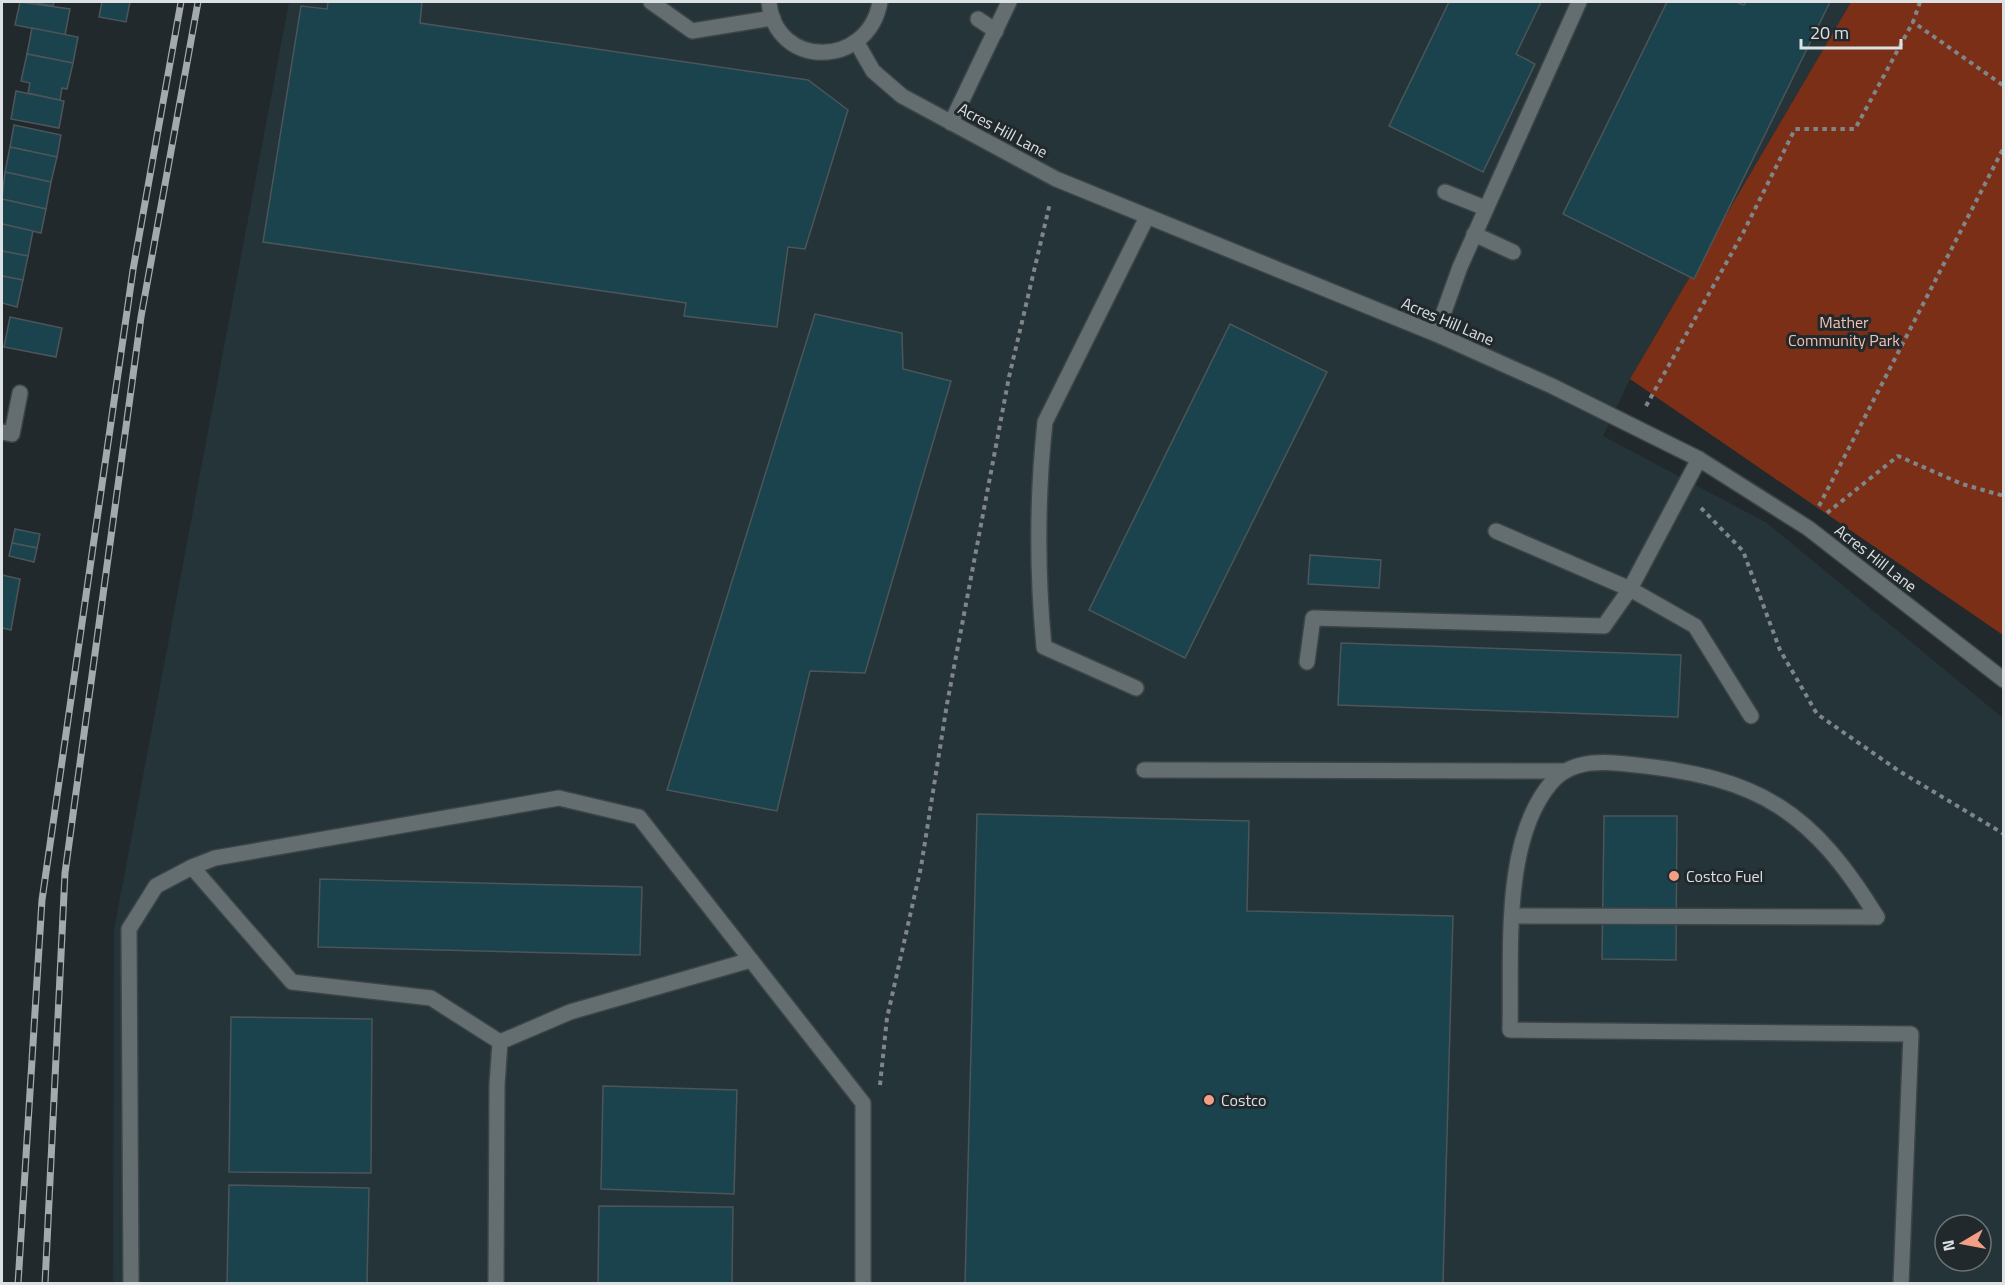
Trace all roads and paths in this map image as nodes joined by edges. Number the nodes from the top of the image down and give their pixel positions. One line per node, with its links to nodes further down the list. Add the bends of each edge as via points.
1 (651, 2): 7 (street, via 692,31)
2 (769, 2): 7 (street)
3 (880, 2): 11 (street, via 870,30)
4 (1009, 2): 10 (street)
5 (1579, 2): 17 (street)
6 (1920, 2): 9 (path)
7 (773, 18): 11 (street, via 794,44 809,51 826,53)
8 (978, 19): 10 (street)
9 (1913, 22): 12 (path); 23 (path, via 1855,129 1795,129 1743,233)
10 (996, 31): 13 (street)
11 (857, 43): 13 (street, Acres Hill Lane, via 873,70 902,96)
12 (2004, 86)
13 (951, 123): 15 (street, Acres Hill Lane)
14 (2004, 147): 28 (path)
15 (1056, 179): 18 (street, Acres Hill Lane); 42 (path, via 1009,377 949,692 921,867 887,1017)
16 (1445, 192): 17 (street)
17 (1485, 208): 19 (street)
18 (1147, 217): 21 (street, Acres Hill Lane); 33 (street, via 1045,422 1038,587 1044,647)
19 (1474, 234): 20 (street); 21 (street)
20 (1513, 252)
21 (1436, 334): 23 (street, Acres Hill Lane)
22 (20, 393): 24 (street, via 12,434)
23 (1635, 427): 25 (street, Acres Hill Lane)
24 (2, 432)
25 (1699, 459): 26 (street); 28 (street, Acres Hill Lane)
26 (1683, 489): 30 (street); 37 (path, via 1743,551 1780,651 1817,714 1899,771)
27 (2004, 496): 28 (path, via 1962,484 1898,456)
28 (1808, 528): 32 (street, Acres Hill Lane)
29 (1496, 531): 30 (street)
30 (1630, 589): 31 (street, via 1604,626 1313,618); 34 (street, via 1695,626)
31 (1307, 662)
32 (2004, 680)
33 (1136, 688)
34 (1751, 716)
35 (1144, 770): 36 (street)
36 (1564, 771): 39 (street, via 1542,794 1527,827 1517,867); 39 (street, via 1594,762 1685,770 1762,795 1818,836 1852,877 1877,917)
37 (2004, 834)
38 (192, 867): 40 (street, via 215,858 559,798 639,817); 41 (street, via 292,982 431,998); 43 (street, via 156,886 129,929)
39 (1513, 916): 46 (street, via 1510,1030 1911,1034)
40 (751, 960): 41 (street, via 570,1012); 45 (street, via 863,1103)
41 (500, 1042): 44 (street)
42 (879, 1096)
43 (131, 1284)
44 (496, 1284)
45 (863, 1284)
46 (1901, 1284)

